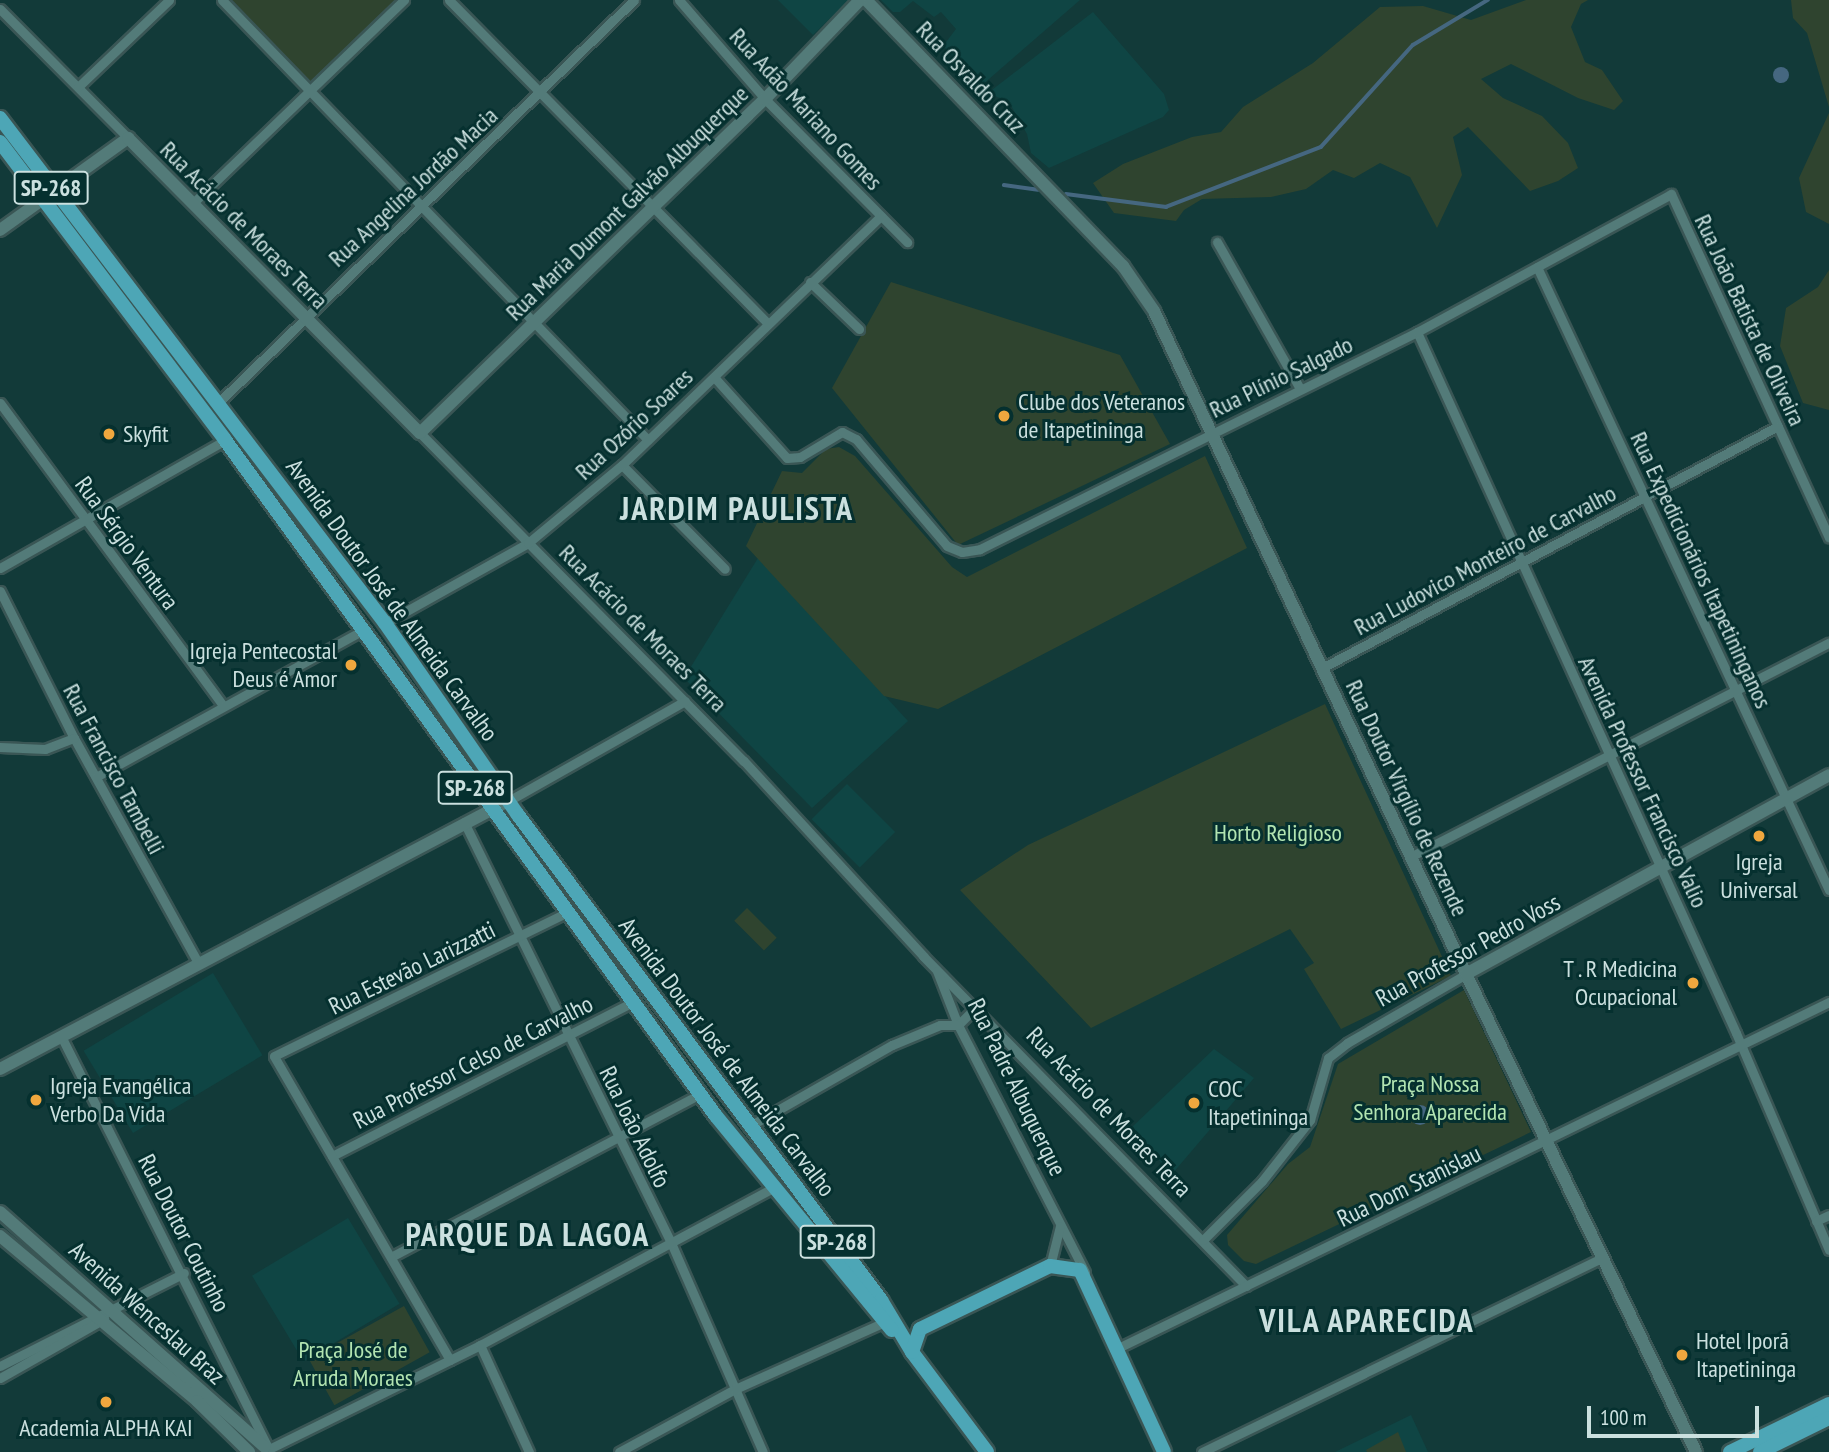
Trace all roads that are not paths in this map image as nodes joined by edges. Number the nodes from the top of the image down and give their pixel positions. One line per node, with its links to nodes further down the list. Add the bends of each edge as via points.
1 (169, 0): 10 (street)
2 (222, 0): 11 (street)
3 (404, 0): 11 (street)
4 (449, 0): 12 (street)
5 (634, 0): 12 (street, Rua Angelina Jordão Macia)
6 (679, 0): 13 (street, Rua Adão Mariano Gomes)
7 (860, 0): 13 (street, Rua Maria Dumont Galvão Albuquerque)
8 (866, 0): 17 (street, Rua Osvaldo Cruz)
9 (0, 9): 10 (street, Rua Acácio de Moraes Terra)
10 (78, 87): 15 (street, Rua Acácio de Moraes Terra)
11 (309, 90): 20 (street); 21 (street)
12 (540, 93): 21 (street, Rua Angelina Jordão Macia); 22 (street)
13 (765, 99): 22 (street, Rua Maria Dumont Galvão Albuquerque); 23 (street, Rua Adão Mariano Gomes)
14 (0, 118): 19 (main road, Avenida Doutor José de Almeida Carvalho / SP-268)
15 (128, 138): 19 (street); 20 (street, Rua Acácio de Moraes Terra)
16 (0, 142): 19 (main road, Avenida Doutor José de Almeida Carvalho / SP-268)
17 (1046, 183): 39 (street, Rua Doutor Virgílio de Rezende, via 1131,277 1154,311)
18 (1671, 194): 27 (street, Rua Plínio Salgado); 38 (street, Rua João Batista de Oliveira)
19 (49, 195): 24 (street); 37 (main road, Avenida Doutor José de Almeida Carvalho / SP-268); 41 (main road, Avenida Doutor José de Almeida Carvalho / SP-268)
20 (193, 204): 29 (street, Rua Acácio de Moraes Terra)
21 (421, 205): 29 (street, Rua Angelina Jordão Macia); 30 (street)
22 (653, 207): 30 (street, Rua Maria Dumont Galvão Albuquerque); 31 (street)
23 (881, 216): 25 (street, Rua Adão Mariano Gomes); 28 (street, Rua Ozório Soares)
24 (0, 230)
25 (907, 242)
26 (1217, 242): 35 (street)
27 (1537, 267): 33 (street, Rua Plínio Salgado); 44 (street, Rua Expedicionários Itapetininganos)
28 (810, 282): 31 (street, Rua Ozório Soares); 32 (street)
29 (304, 316): 37 (street, Rua Angelina Jordão Macia); 40 (street, Rua Acácio de Moraes Terra)
30 (534, 323): 40 (street, Rua Maria Dumont Galvão Albuquerque); 42 (street)
31 (767, 323): 34 (street, Rua Ozório Soares)
32 (859, 329)
33 (1417, 332): 35 (street, Rua Plínio Salgado); 48 (street, Avenida Professor Francisco Valio)
34 (713, 377): 39 (street, Rua Plínio Salgado, via 788,458 800,457 842,432 856,439 947,546 962,552 980,548); 42 (street, Rua Ozório Soares)
35 (1300, 389): 39 (street, Rua Plínio Salgado)
36 (0, 403): 45 (street, Rua Sérgio Ventura)
37 (218, 403): 53 (main road, Avenida Doutor José de Almeida Carvalho / SP-268)
38 (1778, 426): 44 (street, Rua Ludovico Monteiro de Carvalho); 46 (street, Rua João Batista de Oliveira)
39 (1214, 431): 56 (street, Rua Doutor Virgílio de Rezende)
40 (420, 433): 47 (street, Rua Acácio de Moraes Terra)
41 (225, 440): 45 (street); 54 (main road, Avenida Doutor José de Almeida Carvalho / SP-268)
42 (648, 440): 43 (street, Rua Ozório Soares)
43 (622, 465): 47 (street, Rua Ozório Soares); 50 (street)
44 (1645, 497): 48 (street, Rua Ludovico Monteiro de Carvalho); 57 (street, Rua Expedicionários Itapetininganos)
45 (85, 519): 49 (street); 59 (street, Rua Sérgio Ventura)
46 (1828, 533)
47 (528, 543): 53 (street, Rua Ozório Soares); 58 (street, Rua Acácio de Moraes Terra)
48 (1521, 563): 56 (street, Rua Ludovico Monteiro de Carvalho); 62 (street, Avenida Professor Francisco Valio)
49 (0, 568)
50 (725, 569)
51 (0, 592): 52 (street, Rua Francisco Tambelli)
52 (3, 604): 60 (street, Rua Francisco Tambelli)
53 (385, 623): 65 (main road, Avenida Doutor José de Almeida Carvalho / SP-268)
54 (363, 630): 59 (street); 67 (main road, Avenida Doutor José de Almeida Carvalho / SP-268)
55 (1829, 643): 57 (street)
56 (1322, 668): 69 (street, Rua Doutor Virgílio de Rezende)
57 (1736, 690): 62 (street); 66 (street, Rua Expedicionários Itapetininganos)
58 (685, 701): 65 (street); 75 (street, Rua Acácio de Moraes Terra)
59 (223, 706): 64 (street)
60 (74, 738): 61 (street, via 45,749); 64 (street, Rua Francisco Tambelli)
61 (0, 747)
62 (1610, 755): 69 (street); 70 (street, Avenida Professor Francisco Valio)
63 (1829, 775): 66 (street, Rua Professor Pedro Voss)
64 (96, 777): 74 (street, Rua Francisco Tambelli)
65 (510, 800): 67 (street); 86 (main road, Avenida Doutor José de Almeida Carvalho / SP-268)
66 (1787, 800): 70 (street, Rua Professor Pedro Voss); 71 (street, Rua Expedicionários Itapetininganos)
67 (490, 808): 68 (street); 72 (main road, Avenida Doutor José de Almeida Carvalho / SP-268)
68 (464, 822): 73 (street, Rua João Adolfo); 74 (street)
69 (1412, 856): 76 (street, Rua Doutor Virgílio de Rezende)
70 (1662, 868): 76 (street, Rua Professor Pedro Voss); 83 (street, Avenida Professor Francisco Valio)
71 (1829, 890)
72 (566, 913): 73 (street, Rua Estevão Larizzatti); 77 (main road, Avenida Doutor José de Almeida Carvalho / SP-268)
73 (520, 937): 81 (street, Rua João Adolfo); 89 (street, Rua Estevão Larizzatti, via 274,1056)
74 (198, 963): 82 (street)
75 (936, 966): 79 (street, Rua Acácio de Moraes Terra); 80 (street, Rua Padre Albuquerque)
76 (1466, 974): 88 (street, Rua Doutor Virgílio de Rezende); 96 (street, Rua Professor Pedro Voss, via 1328,1058 1310,1121 1262,1181)
77 (633, 1002): 81 (street, Rua Professor Celso de Carvalho); 85 (main road, Avenida Doutor José de Almeida Carvalho / SP-268)
78 (1829, 1002): 83 (street, Rua Dom Stanislau)
79 (976, 1006): 80 (street); 96 (street, Rua Acácio de Moraes Terra)
80 (958, 1025): 86 (street, via 940,1025 892,1045); 94 (street, Rua Padre Albuquerque)
81 (567, 1035): 87 (street, Rua João Adolfo); 89 (street, Rua Professor Celso de Carvalho)
82 (62, 1038): 84 (street); 102 (street, Rua Doutor Coutinho)
83 (1741, 1044): 88 (street, Rua Dom Stanislau); 93 (street, Avenida Professor Francisco Valio)
84 (0, 1069)
85 (700, 1094): 87 (street); 90 (main road, Avenida Doutor José de Almeida Carvalho / SP-268)
86 (752, 1131): 106 (main road, Avenida Doutor José de Almeida Carvalho / SP-268)
87 (618, 1135): 97 (street, Rua João Adolfo); 99 (street)
88 (1547, 1140): 100 (street, Rua Doutor Virgílio de Rezende); 104 (street, Rua Dom Stanislau)
89 (332, 1156): 99 (street)
90 (773, 1188): 97 (street); 106 (main road, Avenida Doutor José de Almeida Carvalho / SP-268)
91 (0, 1212): 105 (street, Avenida Wenceslau Braz)
92 (1829, 1216): 93 (street)
93 (1816, 1221): 98 (street, Avenida Professor Francisco Valio)
94 (1060, 1226): 101 (street); 103 (street, Rua Padre Albuquerque)
95 (0, 1236): 105 (street, Avenida Wenceslau Braz)
96 (1203, 1240): 104 (street, Rua Acácio de Moraes Terra)
97 (672, 1245): 109 (street); 115 (street, Rua João Adolfo)
98 (1829, 1250)
99 (391, 1257): 112 (street)
100 (1603, 1257): 126 (street); 127 (street, Rua Doutor Virgílio de Rezende)
101 (1050, 1266): 103 (main road, via 1073,1268); 107 (main road)
102 (184, 1273): 105 (street); 119 (street, Rua Doutor Coutinho)
103 (1086, 1276): 110 (main road, Rua Padre Albuquerque)
104 (1246, 1286): 110 (street, Rua Dom Stanislau)
105 (104, 1316): 113 (street); 114 (street); 119 (street, Avenida Wenceslau Braz); 120 (street, Avenida Wenceslau Braz)
106 (888, 1320): 108 (main road, Avenida Doutor José de Almeida Carvalho / SP-268); 111 (main road, Avenida Doutor José de Almeida Carvalho / SP-268); 115 (street)
107 (920, 1329): 108 (main road); 111 (main road)
108 (901, 1334): 111 (main road, Avenida Doutor José de Almeida Carvalho / SP-268)
109 (480, 1345): 112 (street); 121 (street)
110 (1118, 1349): 125 (main road, Rua Padre Albuquerque)
111 (912, 1352): 124 (main road, Avenida Doutor José de Almeida Carvalho / SP-268)
112 (450, 1360): 119 (street)
113 (0, 1366)
114 (0, 1378)
115 (735, 1389): 122 (street); 123 (street, Rua João Adolfo)
116 (1829, 1404): 118 (main road)
117 (1829, 1418): 118 (main road)
118 (1774, 1438): 128 (main road); 129 (main road)
119 (267, 1449)
120 (249, 1452)
121 (529, 1452)
122 (619, 1452)
123 (763, 1452)
124 (987, 1452)
125 (1164, 1452)
126 (1202, 1452)
127 (1696, 1452)
128 (1730, 1452)
129 (1760, 1452)

